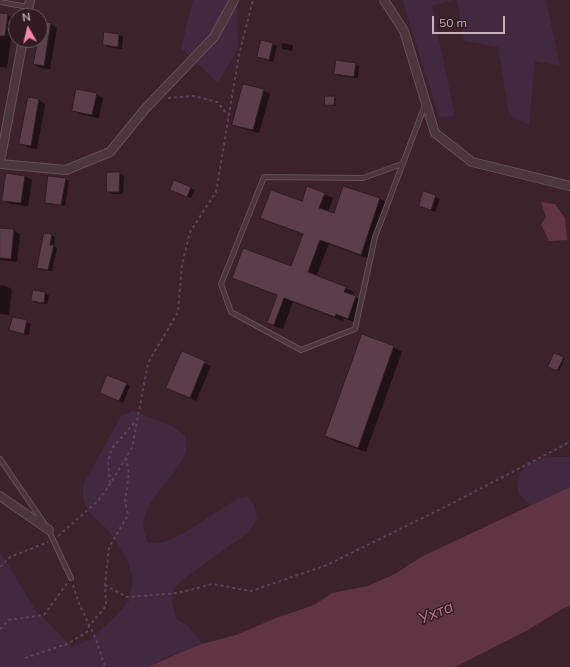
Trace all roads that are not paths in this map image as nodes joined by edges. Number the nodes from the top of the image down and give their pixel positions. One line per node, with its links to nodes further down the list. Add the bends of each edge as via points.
1 (234, 0): 7 (street, via 214,37 145,109 110,152 66,170)
2 (384, 0): 6 (street, via 404,31)
3 (0, 2): 4 (lane)
4 (29, 4)
5 (22, 48): 7 (street)
6 (426, 103): 8 (lane); 9 (street, via 435,133 472,162)
7 (0, 163)
8 (402, 164): 8 (lane, via 375,237 355,329 301,350 231,312 221,284 264,177 363,178)
9 (570, 186)
10 (0, 459): 12 (lane)
11 (0, 496): 12 (street)
12 (49, 530): 13 (lane)
13 (71, 578)

